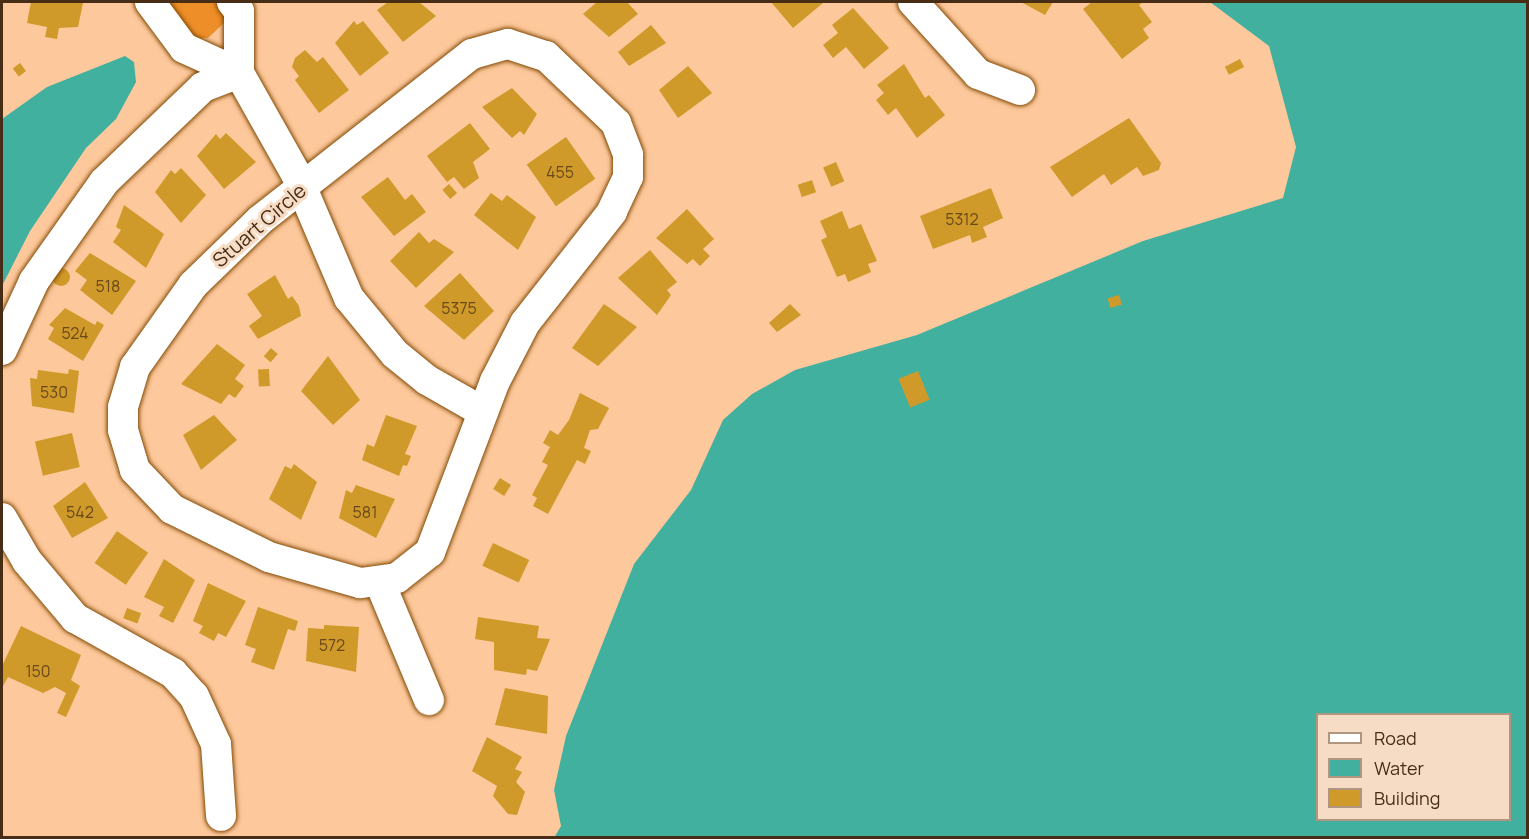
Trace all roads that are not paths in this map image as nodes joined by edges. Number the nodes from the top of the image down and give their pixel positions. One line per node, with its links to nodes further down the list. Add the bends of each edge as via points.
1 (150, 2): 4 (street, via 184,48)
2 (232, 2): 4 (street, via 239,11)
3 (913, 2): 5 (street, via 978,74)
4 (239, 72): 6 (street); 7 (street, via 203,87 104,182 34,281)
5 (1020, 90)
6 (302, 187): 8 (street, via 324,248 366,324 427,380); 8 (street, Stuart Circle, via 490,47 519,46 546,56 615,123 628,155 621,199 525,323); 10 (street, Stuart Circle, via 193,285 135,367 123,407 123,430 135,470 148,489 200,526 310,572)
7 (2, 350)
8 (483, 412): 10 (street, Stuart Circle, via 430,552 417,566)
9 (2, 518): 12 (street, via 27,561 75,618 173,673 194,696 216,744)
10 (380, 583): 11 (street)
11 (429, 700)
12 (221, 816)

